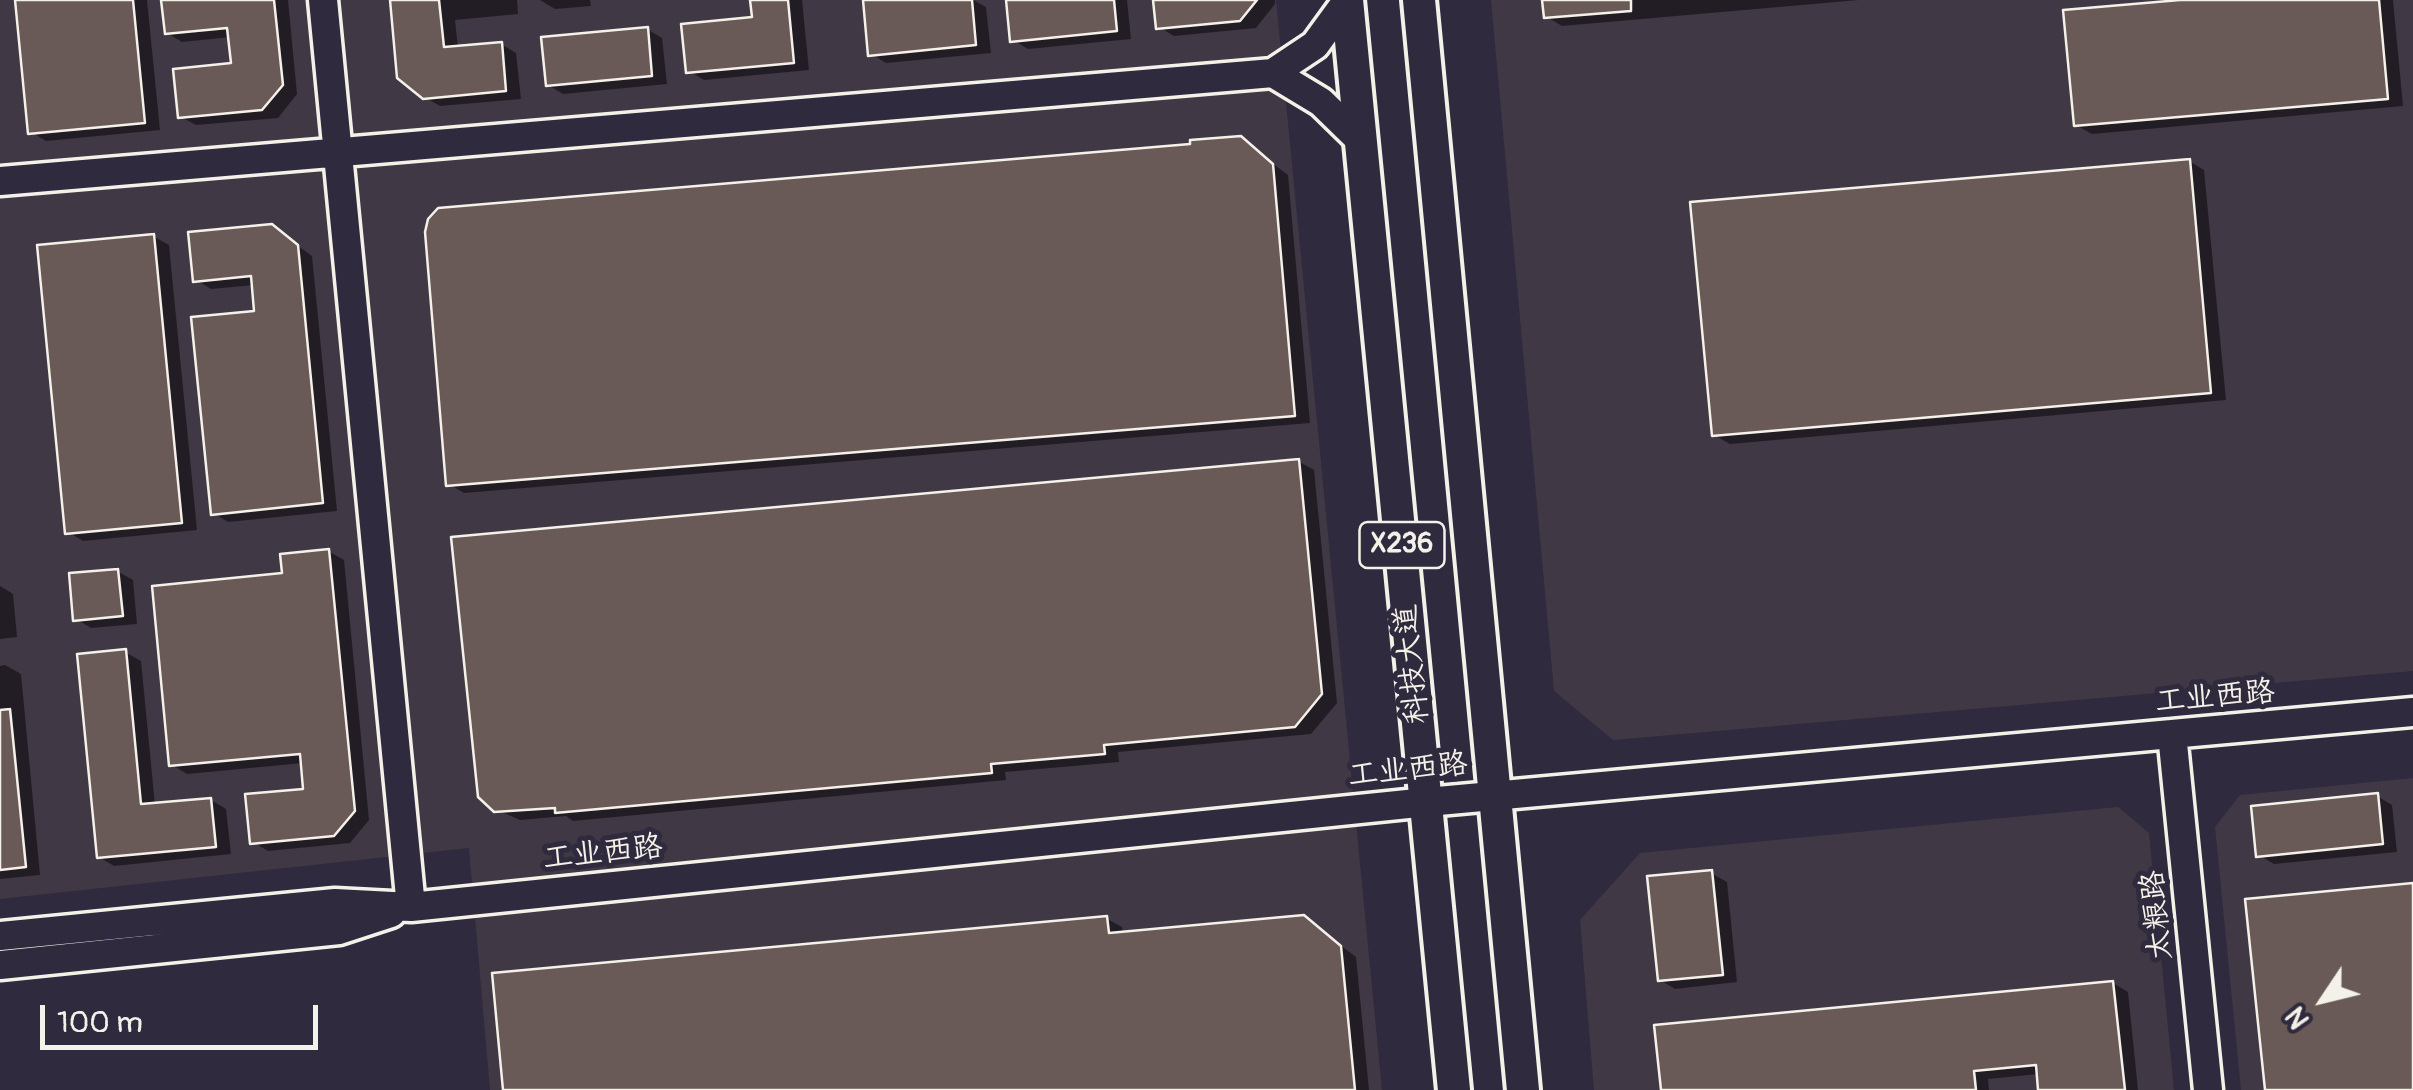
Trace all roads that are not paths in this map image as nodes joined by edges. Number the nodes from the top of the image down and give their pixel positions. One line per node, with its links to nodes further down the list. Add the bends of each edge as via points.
1 (323, 0): 6 (street)
2 (1347, 0): 4 (street, via 1314,44); 5 (main road, 科技大道 / X236)
3 (1419, 0): 10 (main road, X236)
4 (1273, 73): 5 (street, via 1321,102); 6 (street)
5 (1361, 141): 11 (main road, 科技大道 / X236)
6 (338, 153): 7 (street); 12 (street)
7 (0, 182)
8 (2413, 712): 9 (street, 工业西路)
9 (2172, 734): 10 (street, 工业西路); 17 (street, 太粮路)
10 (1497, 795): 11 (street, 工业西路); 16 (main road, X236)
11 (1427, 802): 12 (street, 工业西路); 15 (main road, 科技大道 / X236)
12 (412, 906): 13 (street, 工业西路, via 335,904); 14 (street, 工业西路, via 339,930)
13 (0, 936)
14 (0, 964)
15 (1454, 1090)
16 (1524, 1090)
17 (2208, 1090)

